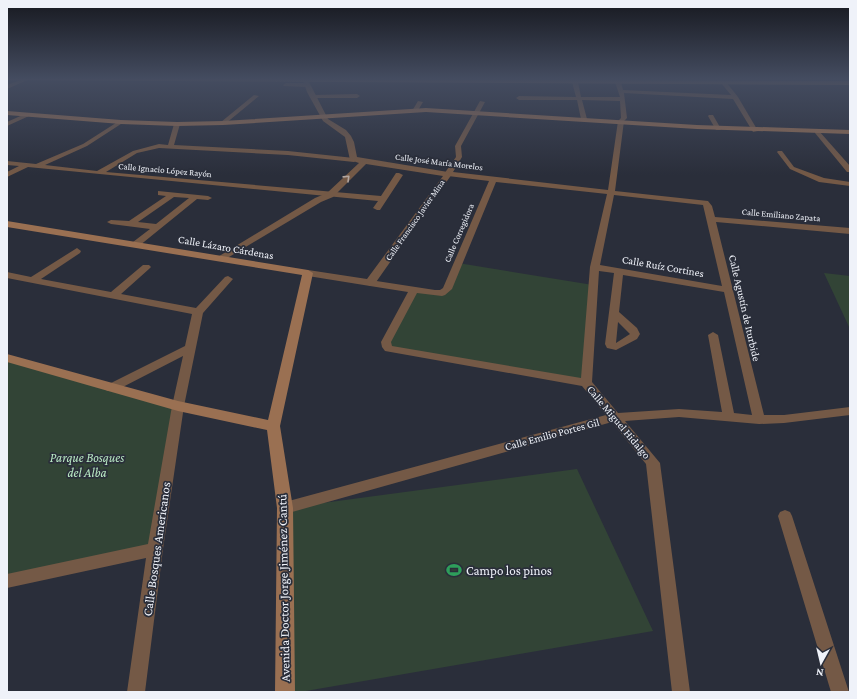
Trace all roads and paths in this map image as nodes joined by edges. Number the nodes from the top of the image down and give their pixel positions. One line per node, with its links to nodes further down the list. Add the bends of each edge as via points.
1 (238, 111): 15 (street)
2 (321, 111): 10 (street)
3 (415, 111): 7 (main road); 10 (main road)
4 (583, 111): 12 (street)
5 (624, 111): 13 (street, Calle Miguel Hidalgo, via 624,118)
6 (743, 111): 19 (street)
7 (477, 112): 12 (main road); 31 (street, Calle Francisco Javier Mina, via 458,146 459,157)
8 (7, 113): 9 (main road)
9 (27, 114): 14 (main road); 16 (street)
10 (324, 116): 15 (main road); 24 (street, via 348,135)
11 (711, 116): 18 (street)
12 (584, 119): 13 (main road)
13 (621, 121): 18 (main road); 36 (street, Calle Miguel Hidalgo)
14 (121, 122): 17 (main road); 28 (street, via 85,145)
15 (223, 123): 17 (main road)
16 (7, 124)
17 (177, 124): 22 (street)
18 (718, 129): 19 (main road)
19 (755, 131): 20 (main road)
20 (817, 132): 21 (main road); 29 (street)
21 (850, 132)
22 (171, 146): 24 (street, Calle José María Morelos); 30 (street, Calle José María Morelos, via 149,147 135,152)
23 (780, 152): 35 (street, via 796,170 822,180)
24 (353, 157): 25 (street, Calle José María Morelos); 41 (street)
25 (364, 162): 31 (street, Calle José María Morelos); 39 (street, one-way to 25)
26 (7, 163): 27 (street, Calle Ignacio López Rayón)
27 (27, 165): 28 (street, Calle Ignacio López Rayón); 32 (street)
28 (38, 166): 30 (street, Calle Ignacio López Rayón)
29 (850, 170)
30 (98, 173): 41 (street, Calle Ignacio López Rayón)
31 (448, 174): 34 (street, Calle José María Morelos); 62 (street, Calle Francisco Javier Mina)
32 (7, 175)
33 (399, 175): 43 (street)
34 (493, 179): 36 (street, Calle José María Morelos); 65 (street, Calle Corregidora, via 447,289)
35 (850, 184)
36 (611, 192): 44 (street, Calle José María Morelos); 56 (street, Calle Miguel Hidalgo)
37 (161, 193): 38 (street)
38 (173, 194): 40 (street); 49 (street)
39 (330, 195): 41 (street); 43 (street)
40 (195, 197): 42 (street); 50 (street)
41 (320, 197): 54 (street)
42 (208, 198)
43 (383, 199): 45 (street)
44 (705, 204): 46 (street, Calle Agustín de Iturbide, via 708,206)
45 (377, 208)
46 (711, 219): 51 (street, Calle Emiliano Zapata); 64 (street, Calle Agustín de Iturbide)
47 (112, 222): 49 (street)
48 (7, 224): 52 (main road, Calle Lázaro Cárdenas)
49 (131, 224): 50 (street)
50 (157, 228): 52 (street)
51 (850, 231)
52 (136, 244): 54 (main road, Calle Lázaro Cárdenas)
53 (77, 251): 61 (street)
54 (221, 258): 58 (main road, Calle Lázaro Cárdenas)
55 (146, 267): 66 (street)
56 (595, 267): 57 (street, Calle Ruíz Cortines); 72 (street, Calle Miguel Hidalgo)
57 (619, 271): 64 (street, Calle Ruíz Cortines); 68 (street)
58 (308, 273): 62 (street, Calle Lázaro Cárdenas); 79 (main road, Avenida Doctor Jorge Jiménez Cantú)
59 (7, 275): 61 (street)
60 (228, 279): 67 (street)
61 (34, 280): 66 (street)
62 (370, 283): 63 (street, Calle Lázaro Cárdenas)
63 (414, 290): 65 (street, Calle Lázaro Cárdenas); 72 (street, via 386,342 387,347)
64 (728, 290): 78 (street, Calle Agustín de Iturbide)
65 (442, 293)
66 (114, 294): 67 (street)
67 (198, 312): 70 (street, Calle Bosques Americanos)
68 (614, 313)
69 (713, 334): 77 (street)
70 (190, 348): 73 (street); 74 (street, Calle Bosques Americanos)
71 (7, 358): 73 (main road)
72 (586, 383): 76 (street, Calle Miguel Hidalgo)
73 (111, 388): 74 (main road)
74 (178, 406): 79 (main road); 82 (street, Calle Bosques Americanos)
75 (850, 411): 78 (street, Calle Emilio Portes Gil)
76 (616, 417): 77 (street, Calle Emilio Portes Gil, via 679,413); 80 (street, Calle Emilio Portes Gil); 86 (street, Calle Miguel Hidalgo, via 653,463)
77 (729, 418): 78 (street, Calle Emilio Portes Gil)
78 (759, 420)
79 (273, 426): 80 (main road, Avenida Doctor Jorge Jiménez Cantú)
80 (285, 508): 85 (main road, Avenida Doctor Jorge Jiménez Cantú)
81 (785, 516): 87 (street)
82 (155, 549): 83 (street); 84 (street, Calle Bosques Americanos)
83 (7, 580)
84 (136, 692)
85 (285, 692)
86 (680, 692)
87 (840, 692)

